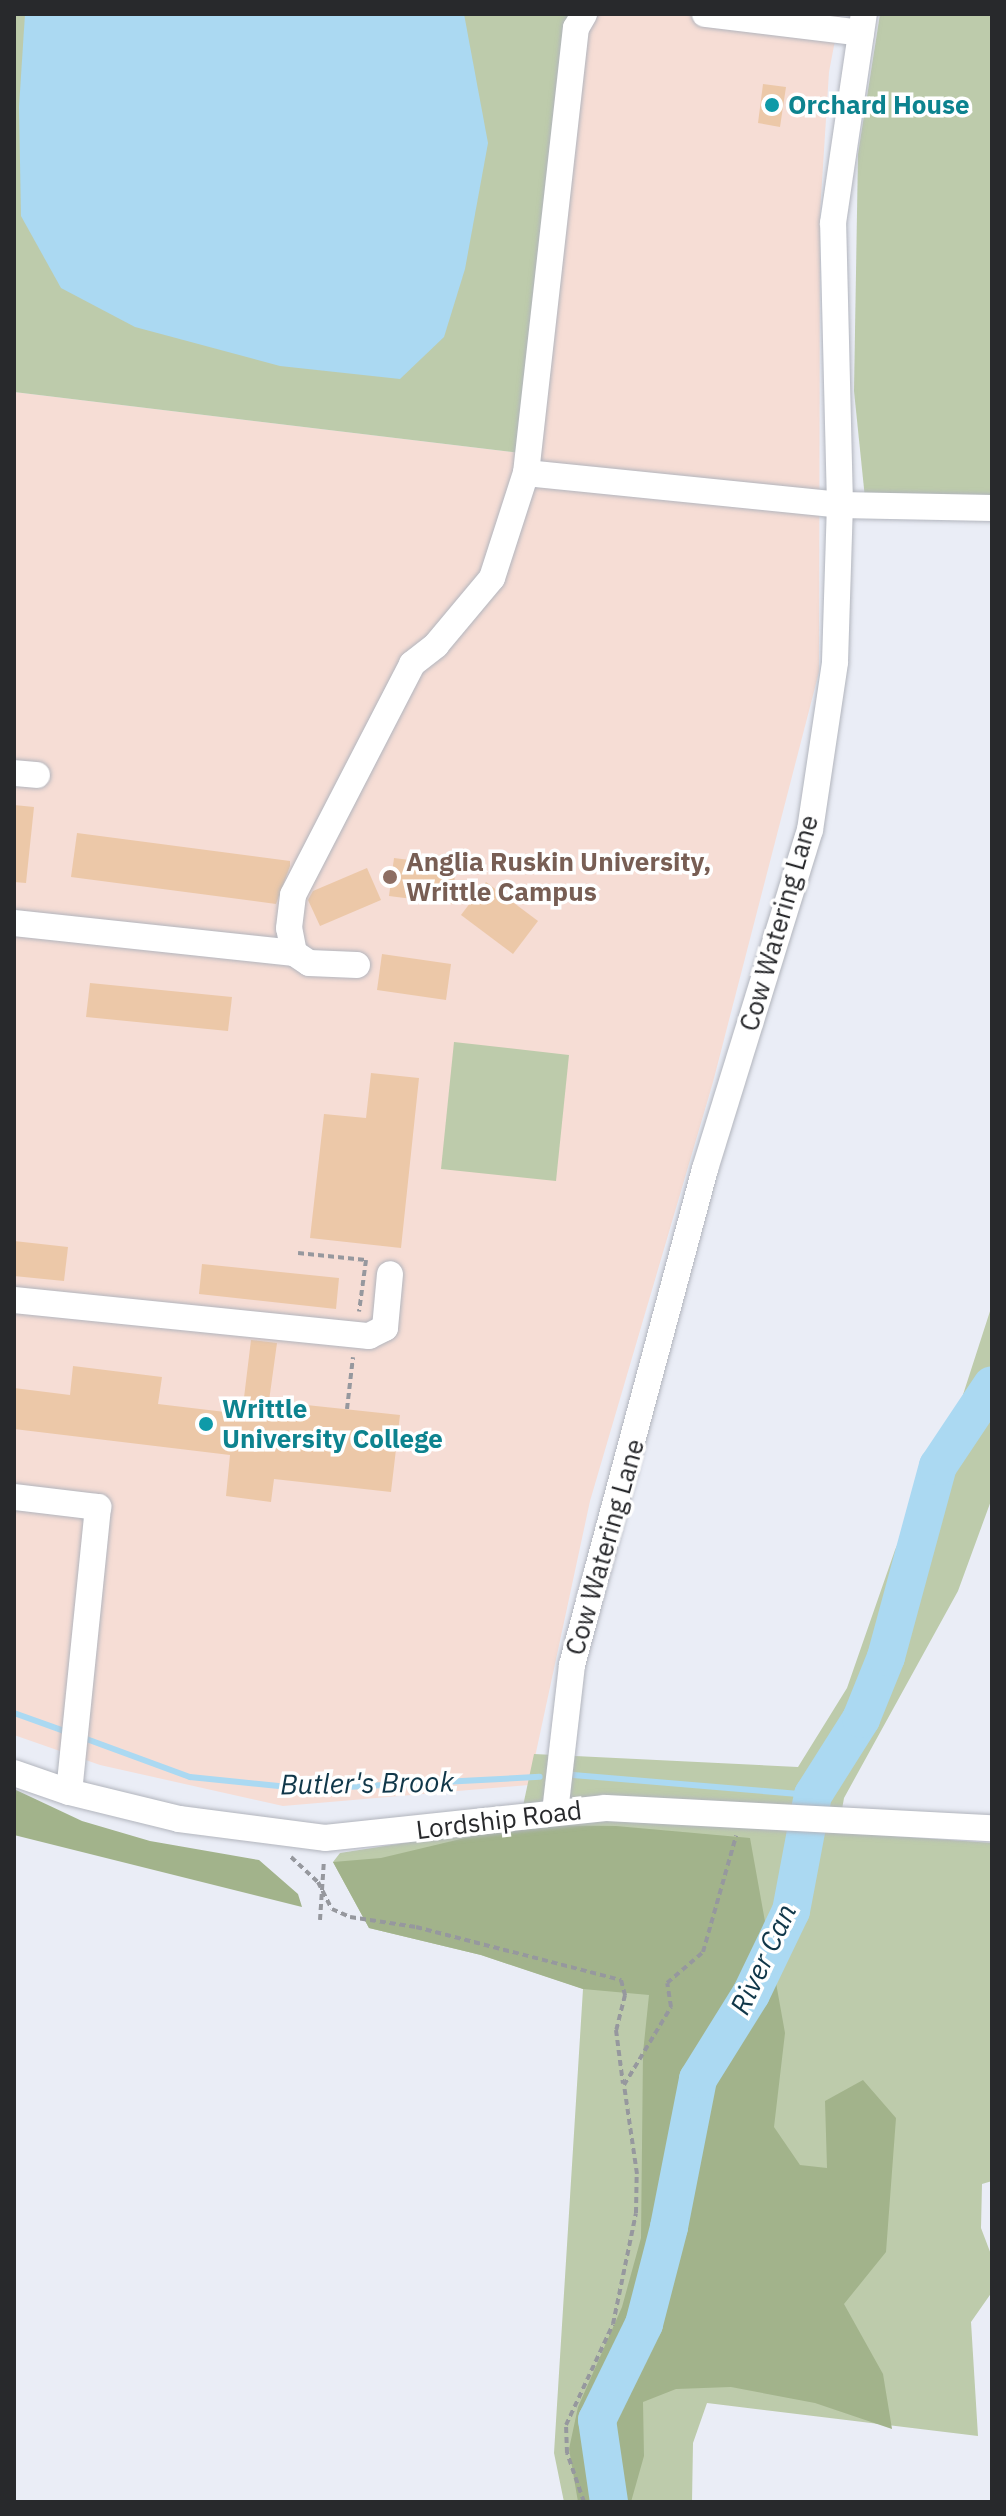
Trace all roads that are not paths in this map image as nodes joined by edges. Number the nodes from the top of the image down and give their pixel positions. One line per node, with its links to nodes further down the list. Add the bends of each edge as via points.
1 (584, 14): 5 (street, via 576,28)
2 (705, 14): 3 (street)
3 (736, 16): 4 (street)
4 (862, 24): 6 (street, Cow Watering Lane, via 833,223)
5 (526, 473): 6 (street); 9 (street, via 492,578 436,645 412,664 293,895 289,928)
6 (840, 505): 7 (street); 16 (street, Cow Watering Lane, via 835,662 810,830 705,1169 576,1649)
7 (992, 508)
8 (14, 923): 9 (street)
9 (294, 953): 10 (street, via 309,963)
10 (357, 965)
11 (390, 1274): 12 (street, via 385,1328 369,1336)
12 (14, 1300)
13 (14, 1497): 15 (street, via 98,1507)
14 (14, 1773): 15 (street, Lordship Road)
15 (69, 1792): 16 (street, Lordship Road, via 271,1834 325,1838)
16 (555, 1812): 17 (street, Lordship Road, via 605,1808 737,1819)
17 (992, 1828)

